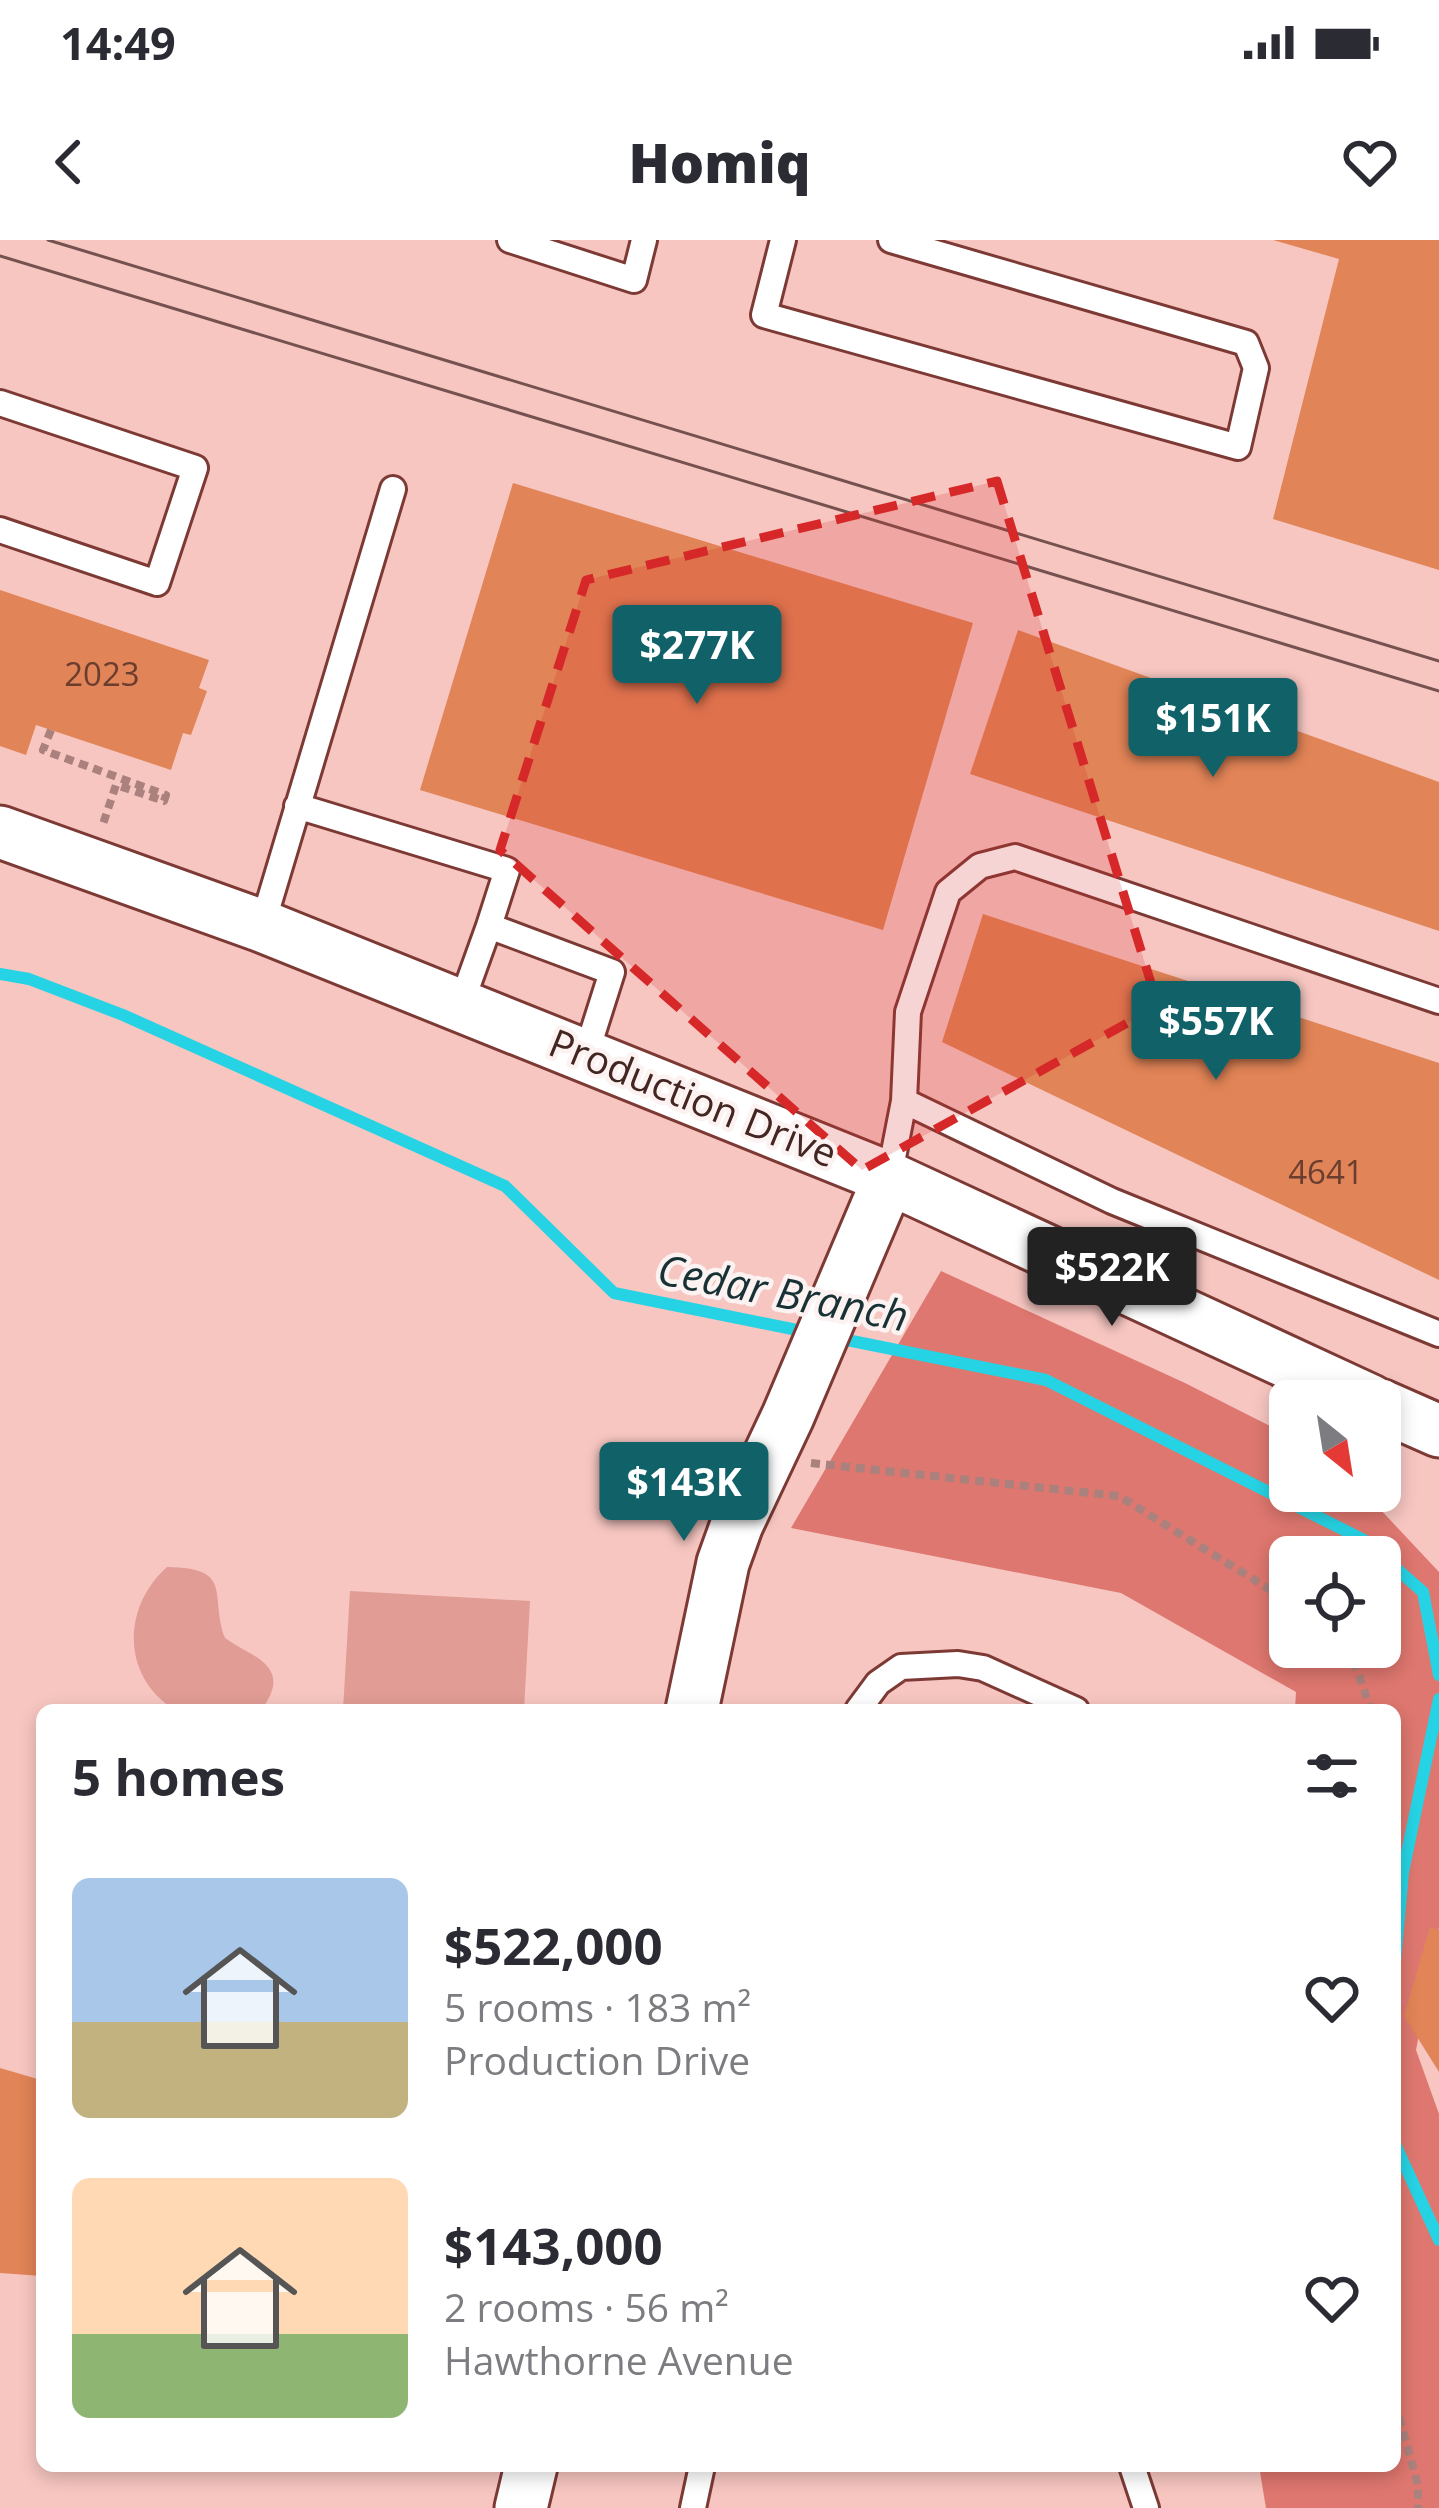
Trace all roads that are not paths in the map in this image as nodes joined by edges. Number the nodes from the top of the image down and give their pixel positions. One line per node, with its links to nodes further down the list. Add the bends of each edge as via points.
1 (644, 240): 4 (lane, via 634,280)
2 (783, 240): 3 (lane, via 764,315 1238,447 1256,368 1246,344)
3 (891, 240)
4 (522, 242)
5 (0, 403): 7 (lane, via 195,468 157,583)
6 (393, 489): 8 (lane)
7 (0, 530)
8 (298, 806): 10 (lane); 11 (lane, via 507,870)
9 (0, 832): 10 (street, Production Drive)
10 (262, 926): 13 (street, Production Drive)
11 (489, 926): 13 (lane); 14 (lane, via 612,972)
12 (1439, 1001): 15 (lane, via 1015,857 980,866 948,892 908,1012)
13 (461, 1004): 14 (street, Production Drive)
14 (586, 1054): 16 (street, Production Drive)
15 (904, 1101): 16 (lane); 17 (lane, via 1112,1202)
16 (889, 1178): 18 (street, Production Drive); 21 (street, via 723,1563)
17 (1439, 1334)
18 (1326, 1380)
19 (1401, 1414): 20 (street)
20 (1439, 1431)
21 (693, 1704)
22 (862, 1704): 23 (lane, via 901,1667 958,1664)
23 (1063, 1704)
24 (530, 2472): 27 (street)
25 (701, 2472): 28 (lane)
26 (1134, 2472): 29 (lane)
27 (521, 2508)
28 (693, 2508)
29 (1146, 2508)

